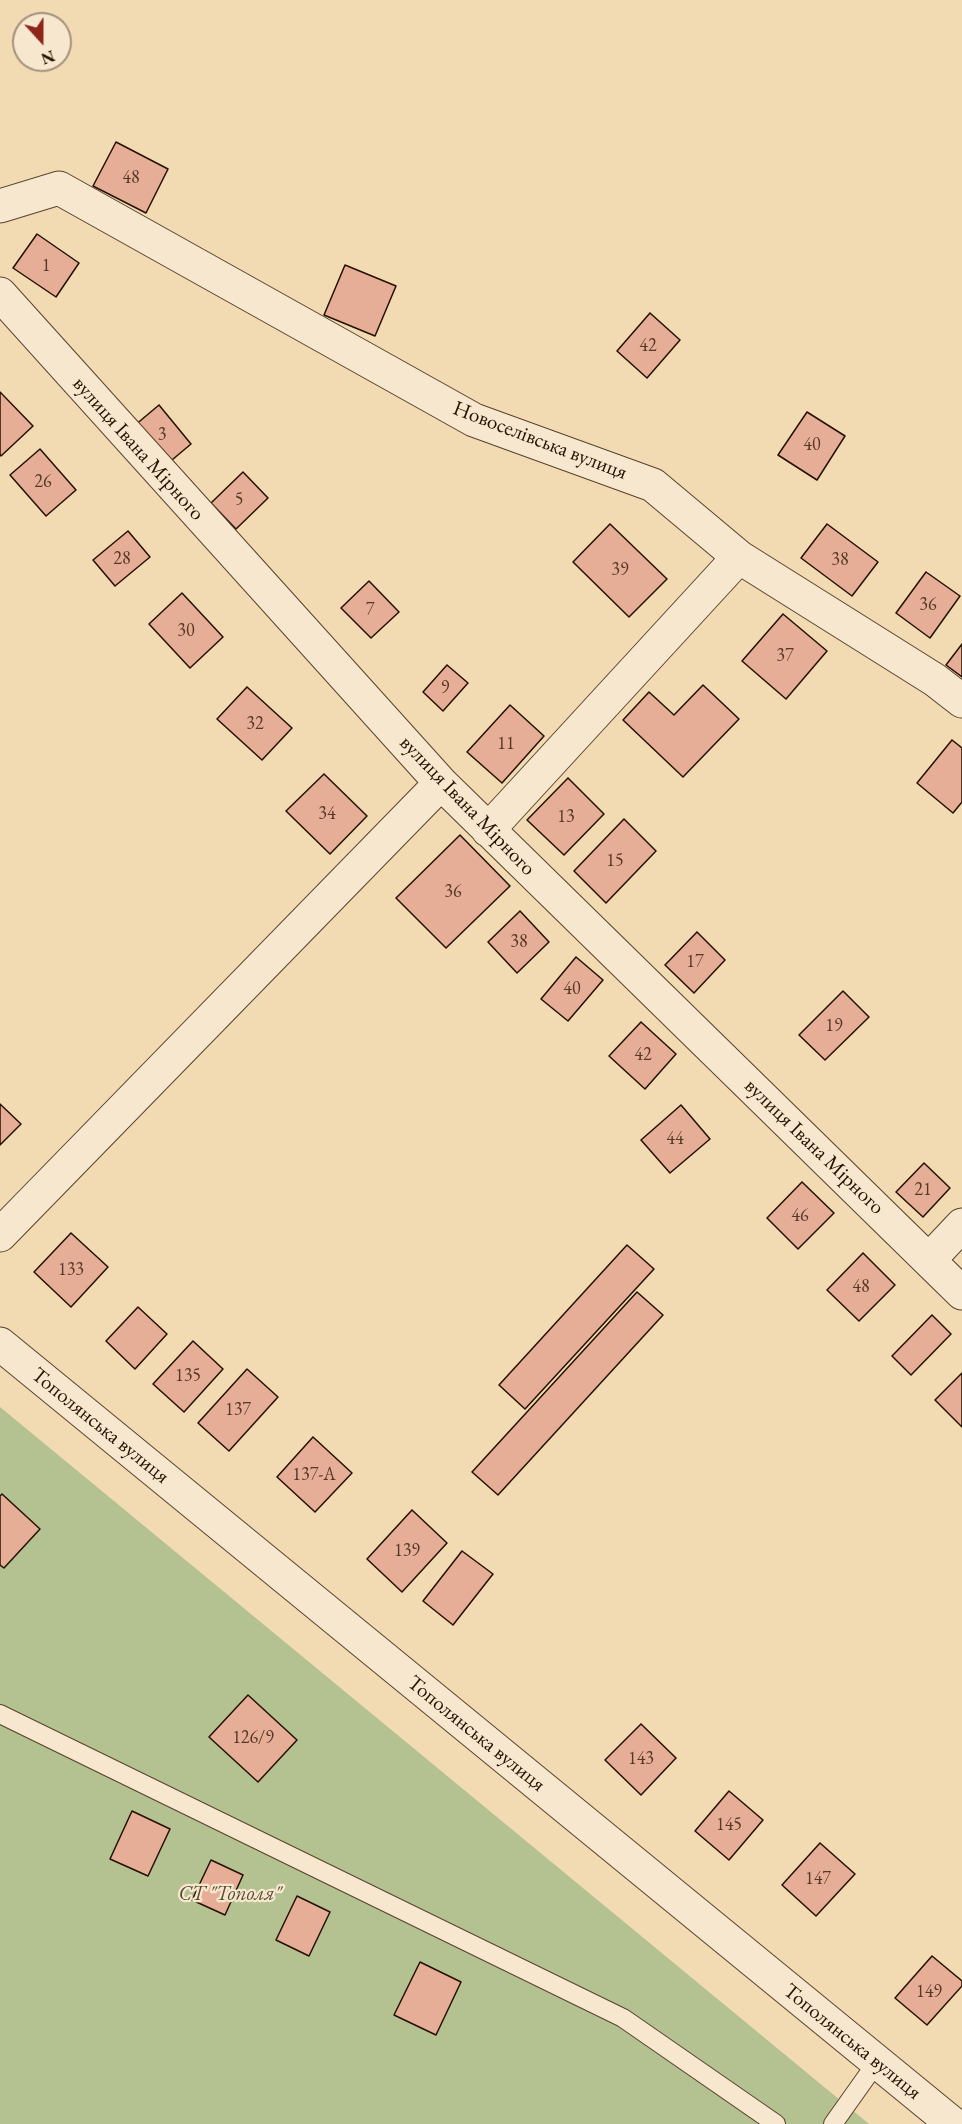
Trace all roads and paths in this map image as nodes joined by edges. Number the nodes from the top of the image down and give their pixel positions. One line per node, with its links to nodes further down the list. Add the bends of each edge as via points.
1 (0, 206): 3 (street, Новоселівська вулиця, via 59,188 474,420 653,485)
2 (0, 294): 5 (street, вулиця Івана Мірного)
3 (738, 557): 4 (street, Новоселівська вулиця, via 935,680); 6 (street)
4 (962, 701)
5 (441, 783): 6 (street, вулиця Івана Мірного); 8 (street)
6 (488, 830): 9 (street, вулиця Івана Мірного)
7 (962, 1225): 9 (street)
8 (0, 1235)
9 (929, 1260): 10 (street, вулиця Івана Мірного)
10 (962, 1293)
11 (0, 1344): 13 (street, Тополянська вулиця)
12 (0, 1714): 14 (lane, via 623,2018)
13 (877, 2062): 15 (lane); 16 (street, Тополянська вулиця)
14 (776, 2124)
15 (833, 2124)
16 (953, 2124)

